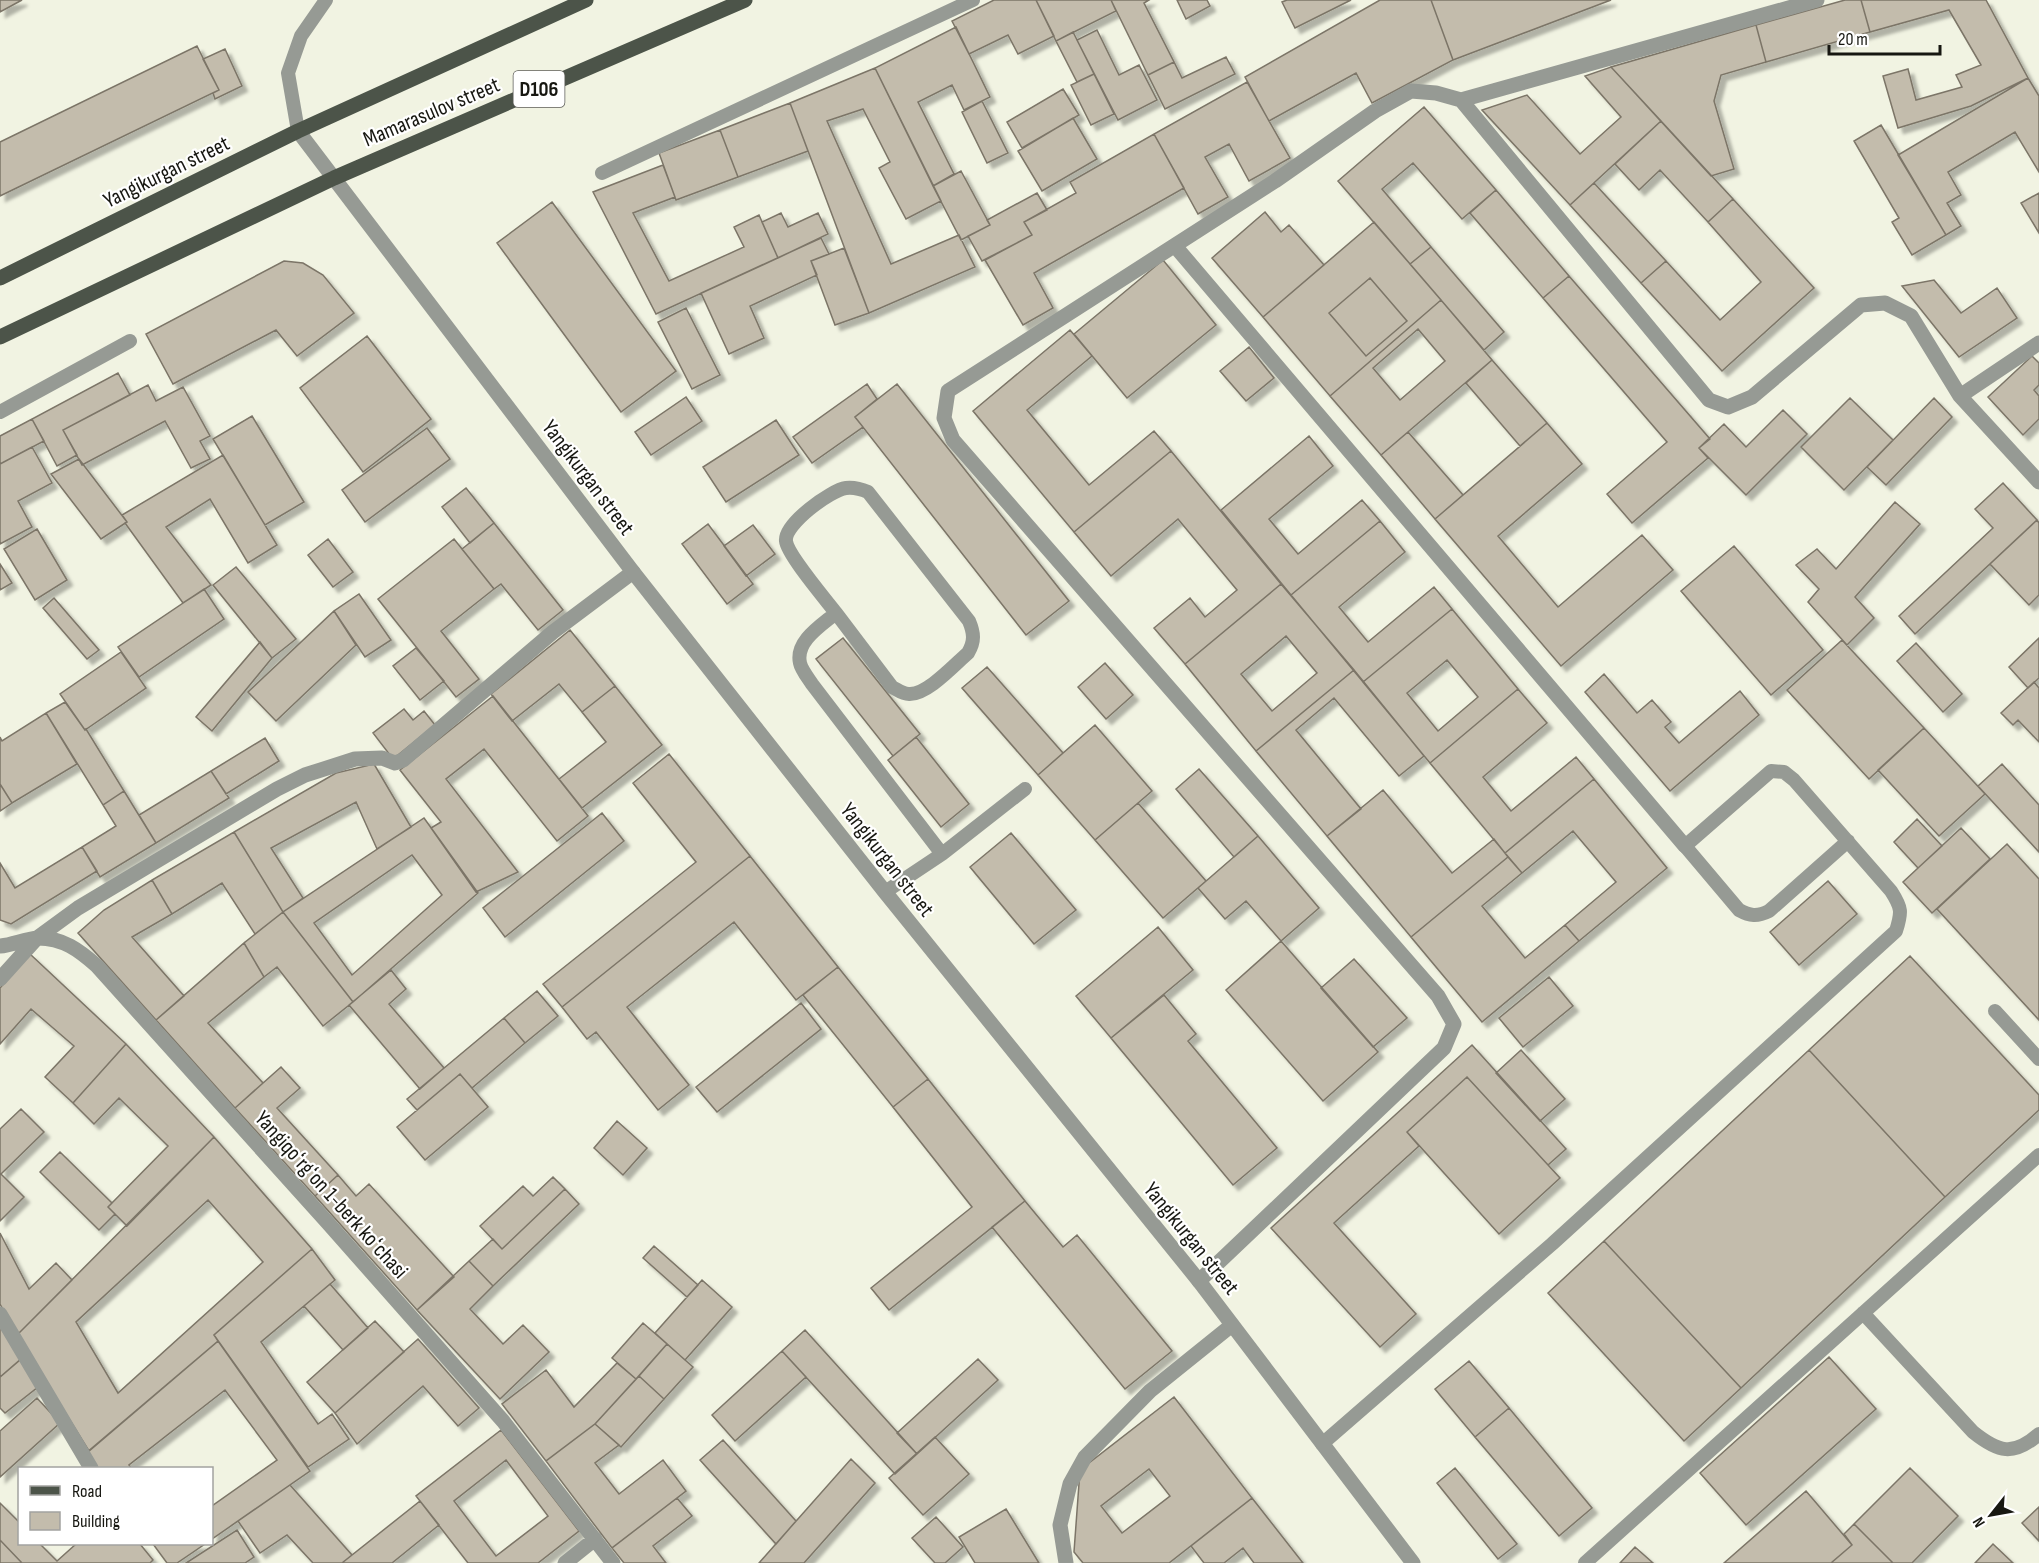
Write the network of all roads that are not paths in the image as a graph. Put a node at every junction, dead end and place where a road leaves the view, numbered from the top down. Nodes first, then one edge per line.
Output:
1 (326, 0) edge
2 (586, 0) edge
3 (745, 0) edge
4 (973, 0) edge
5 (1817, 0) edge
6 (1461, 100) junction
7 (298, 131) junction
8 (602, 172) dead end
9 (334, 178) junction
10 (1174, 246) junction
11 (0, 278) edge
12 (0, 337) edge
13 (130, 341) dead end
14 (2039, 343) edge
15 (1960, 396) junction
16 (0, 412) edge
17 (2039, 482) edge
18 (633, 572) junction
19 (836, 613) junction
20 (1025, 789) dead end
21 (1848, 841) junction
22 (1685, 846) junction
23 (942, 854) junction
24 (885, 892) junction
25 (37, 938) junction
26 (0, 946) edge
27 (0, 979) edge
28 (1995, 1011) dead end
29 (2039, 1059) edge
30 (2039, 1155) edge
31 (1198, 1281) junction
32 (1863, 1313) junction
33 (0, 1314) edge
34 (1232, 1325) junction
35 (2039, 1434) edge
36 (1322, 1444) junction
37 (90, 1467) edge
38 (595, 1539) junction
39 (565, 1563) edge
40 (614, 1563) edge
41 (1066, 1563) edge
42 (1413, 1563) edge
43 (1585, 1563) edge

1 - 7 lane
2 - 7 main road, Mamarasulov street
3 - 9 main road, Mamarasulov street / D106
4 - 8 lane
5 - 6 street
6 - 10 street
6 - 15 street
7 - 9 street, Yangikurgan street
7 - 11 main road, Yangikurgan street
9 - 12 main road, D106
9 - 18 street, Yangikurgan street
10 - 22 street
10 - 31 street
13 - 16 lane
14 - 15 street
15 - 17 street
18 - 24 street, Yangikurgan street
18 - 25 street
19 - 19 lane
19 - 23 lane
20 - 23 lane
21 - 22 lane
21 - 22 lane
21 - 36 lane
23 - 24 lane
24 - 31 street, Yangikurgan street
25 - 26 street, Yangiqoʻrgʻon 1-berk koʻchasi
25 - 27 street
25 - 38 street, Yangiqoʻrgʻon 1-berk koʻchasi
28 - 29 lane
30 - 32 lane
31 - 34 street, Yangikurgan street
32 - 35 lane
32 - 43 lane
33 - 37 street
34 - 36 street, Yangikurgan street
34 - 41 street
36 - 42 street, Yangikurgan street
38 - 39 street
38 - 40 street, Yangiqoʻrgʻon 1-berk koʻchasi

